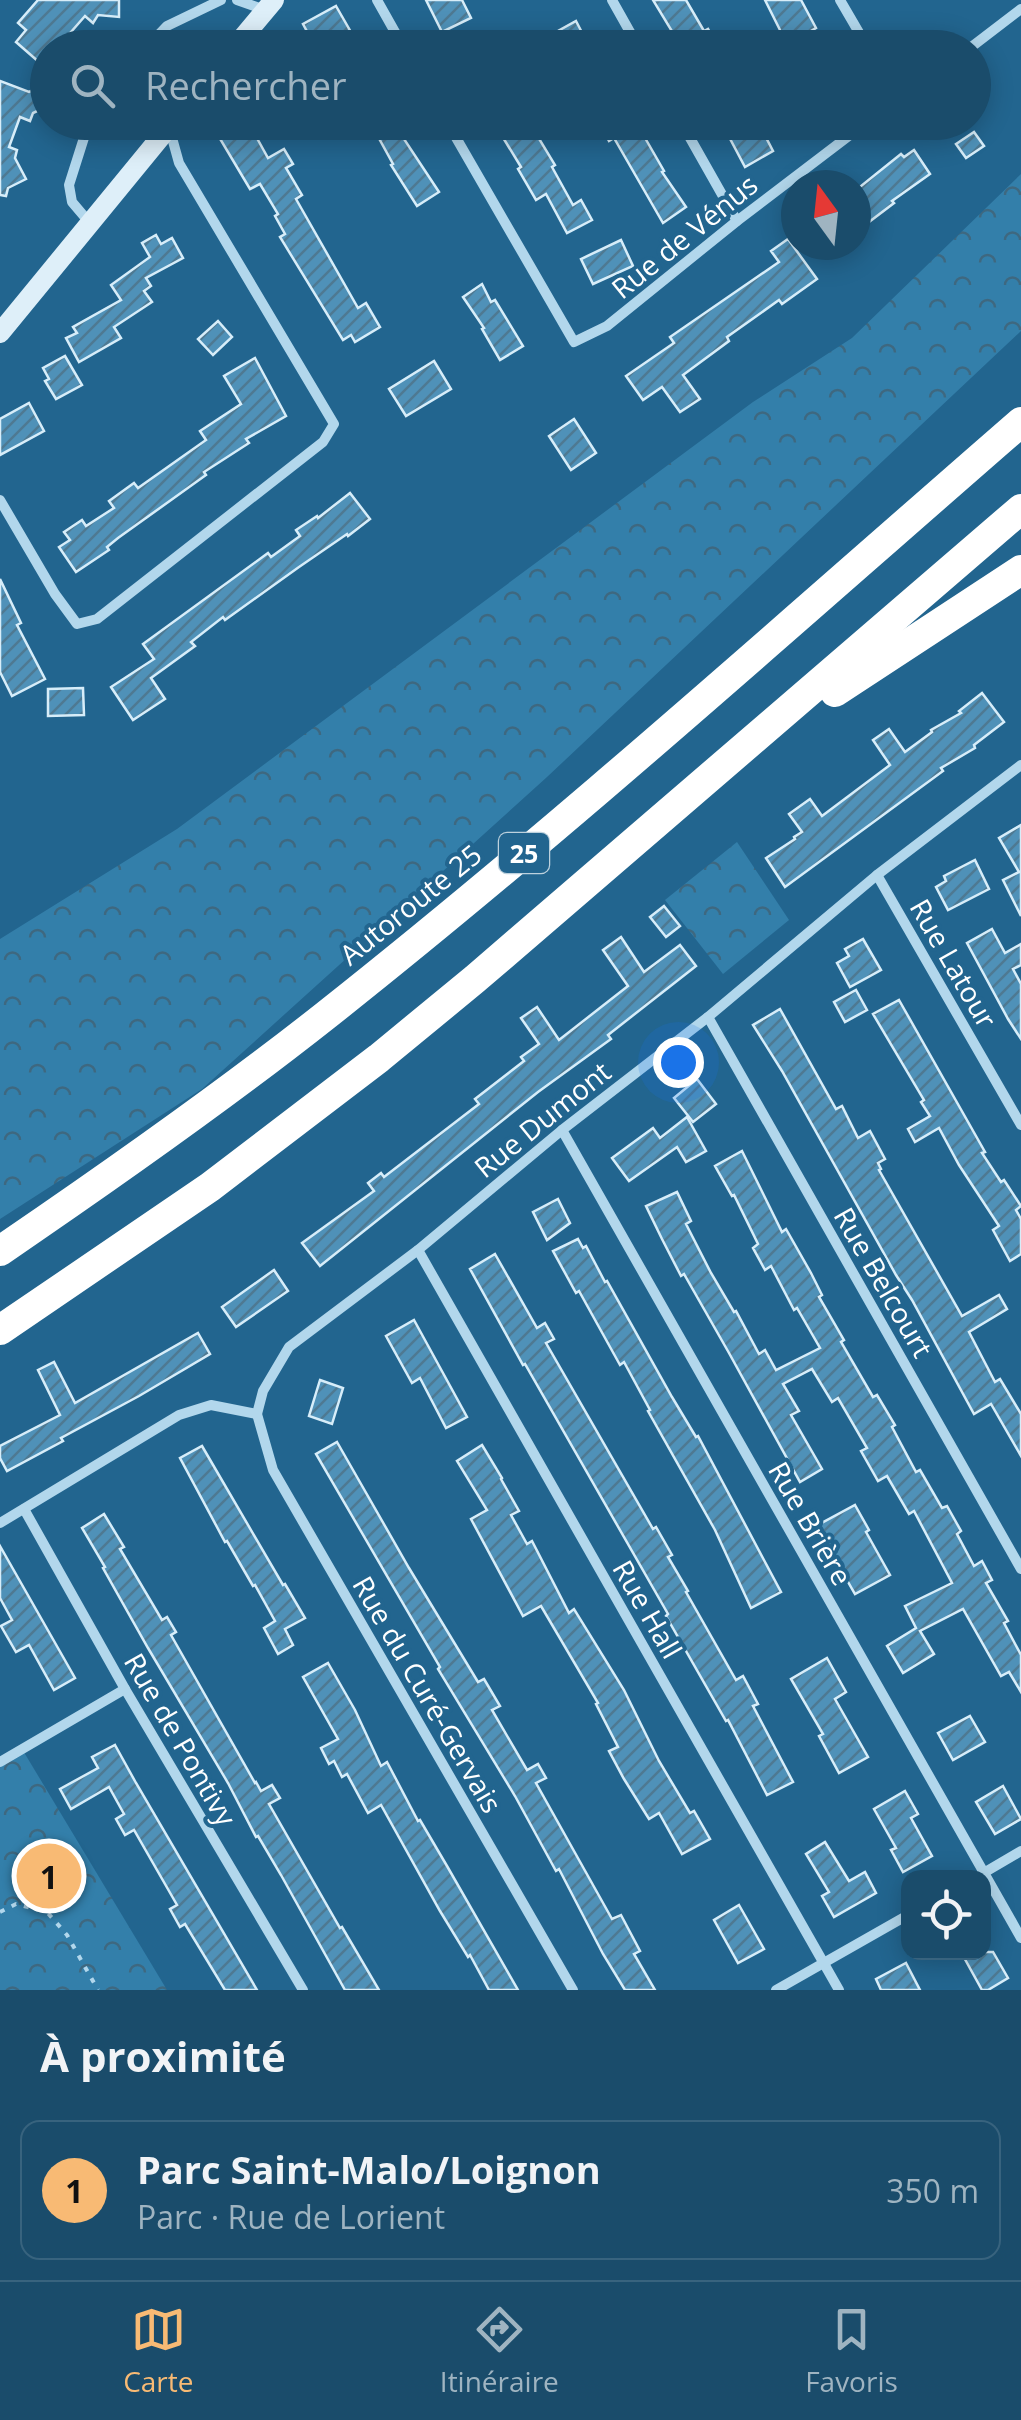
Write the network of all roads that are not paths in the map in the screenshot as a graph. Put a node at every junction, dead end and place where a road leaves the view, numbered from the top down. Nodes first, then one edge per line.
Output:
1 (221, 0) edge
2 (237, 0) edge
3 (377, 0) edge
4 (612, 0) edge
5 (840, 0) edge
6 (270, 5) edge
7 (1021, 9) edge
8 (163, 30) edge
9 (249, 30) edge
10 (394, 30) edge
11 (629, 30) edge
12 (858, 30) edge
13 (991, 32) edge
14 (84, 140) edge
15 (158, 140) edge
16 (174, 140) edge
17 (457, 140) edge
18 (692, 140) edge
19 (843, 140) edge
20 (738, 220) junction
21 (89, 222) junction
22 (0, 333) edge
23 (1021, 422) edge
24 (0, 500) edge
25 (1021, 509) edge
26 (1021, 570) edge
27 (724, 765) junction
28 (1021, 765) edge
29 (878, 875) junction
30 (708, 1017) junction
31 (1021, 1125) edge
32 (562, 1130) junction
33 (418, 1250) junction
34 (0, 1252) edge
35 (0, 1330) edge
36 (257, 1414) junction
37 (24, 1509) junction
38 (0, 1524) edge
39 (1021, 1568) edge
40 (125, 1690) junction
41 (0, 1762) edge
42 (1021, 1850) edge
43 (976, 1870) edge
44 (987, 1870) edge
45 (991, 1893) edge
46 (901, 1920) edge
47 (1021, 1938) edge
48 (824, 1964) junction
49 (303, 1990) edge
50 (574, 1990) edge
51 (776, 1990) edge
52 (839, 1990) edge

1 - 8 street
2 - 6 street
3 - 10 street
4 - 11 street
5 - 12 street
6 - 9 street
7 - 13 street
14 - 21 street
15 - 21 street
16 - 24 street
17 - 20 street, Rue de Vénus
18 - 20 street
19 - 20 street, Rue de Vénus
21 - 22 street
23 - 34 highway, Autoroute 25 / 25
25 - 27 highway, 25
26 - 27 highway
27 - 35 highway, 25
28 - 29 street, Rue Dumont
29 - 30 street, Rue Dumont
29 - 31 street, Rue Latour
30 - 32 street, Rue Dumont
30 - 39 street, Rue Belcourt
32 - 33 street, Rue Dumont
32 - 43 street, Rue Brière
33 - 36 street, Rue Dumont
33 - 48 street, Rue Hall
36 - 37 street
36 - 50 street, Rue du Curé-Gervais
37 - 38 street
37 - 40 street, Rue de Pontivy
40 - 41 street
40 - 49 street, Rue de Pontivy
42 - 44 street
45 - 47 street, Rue Brière
46 - 48 street
48 - 51 street
48 - 52 street, Rue Hall

